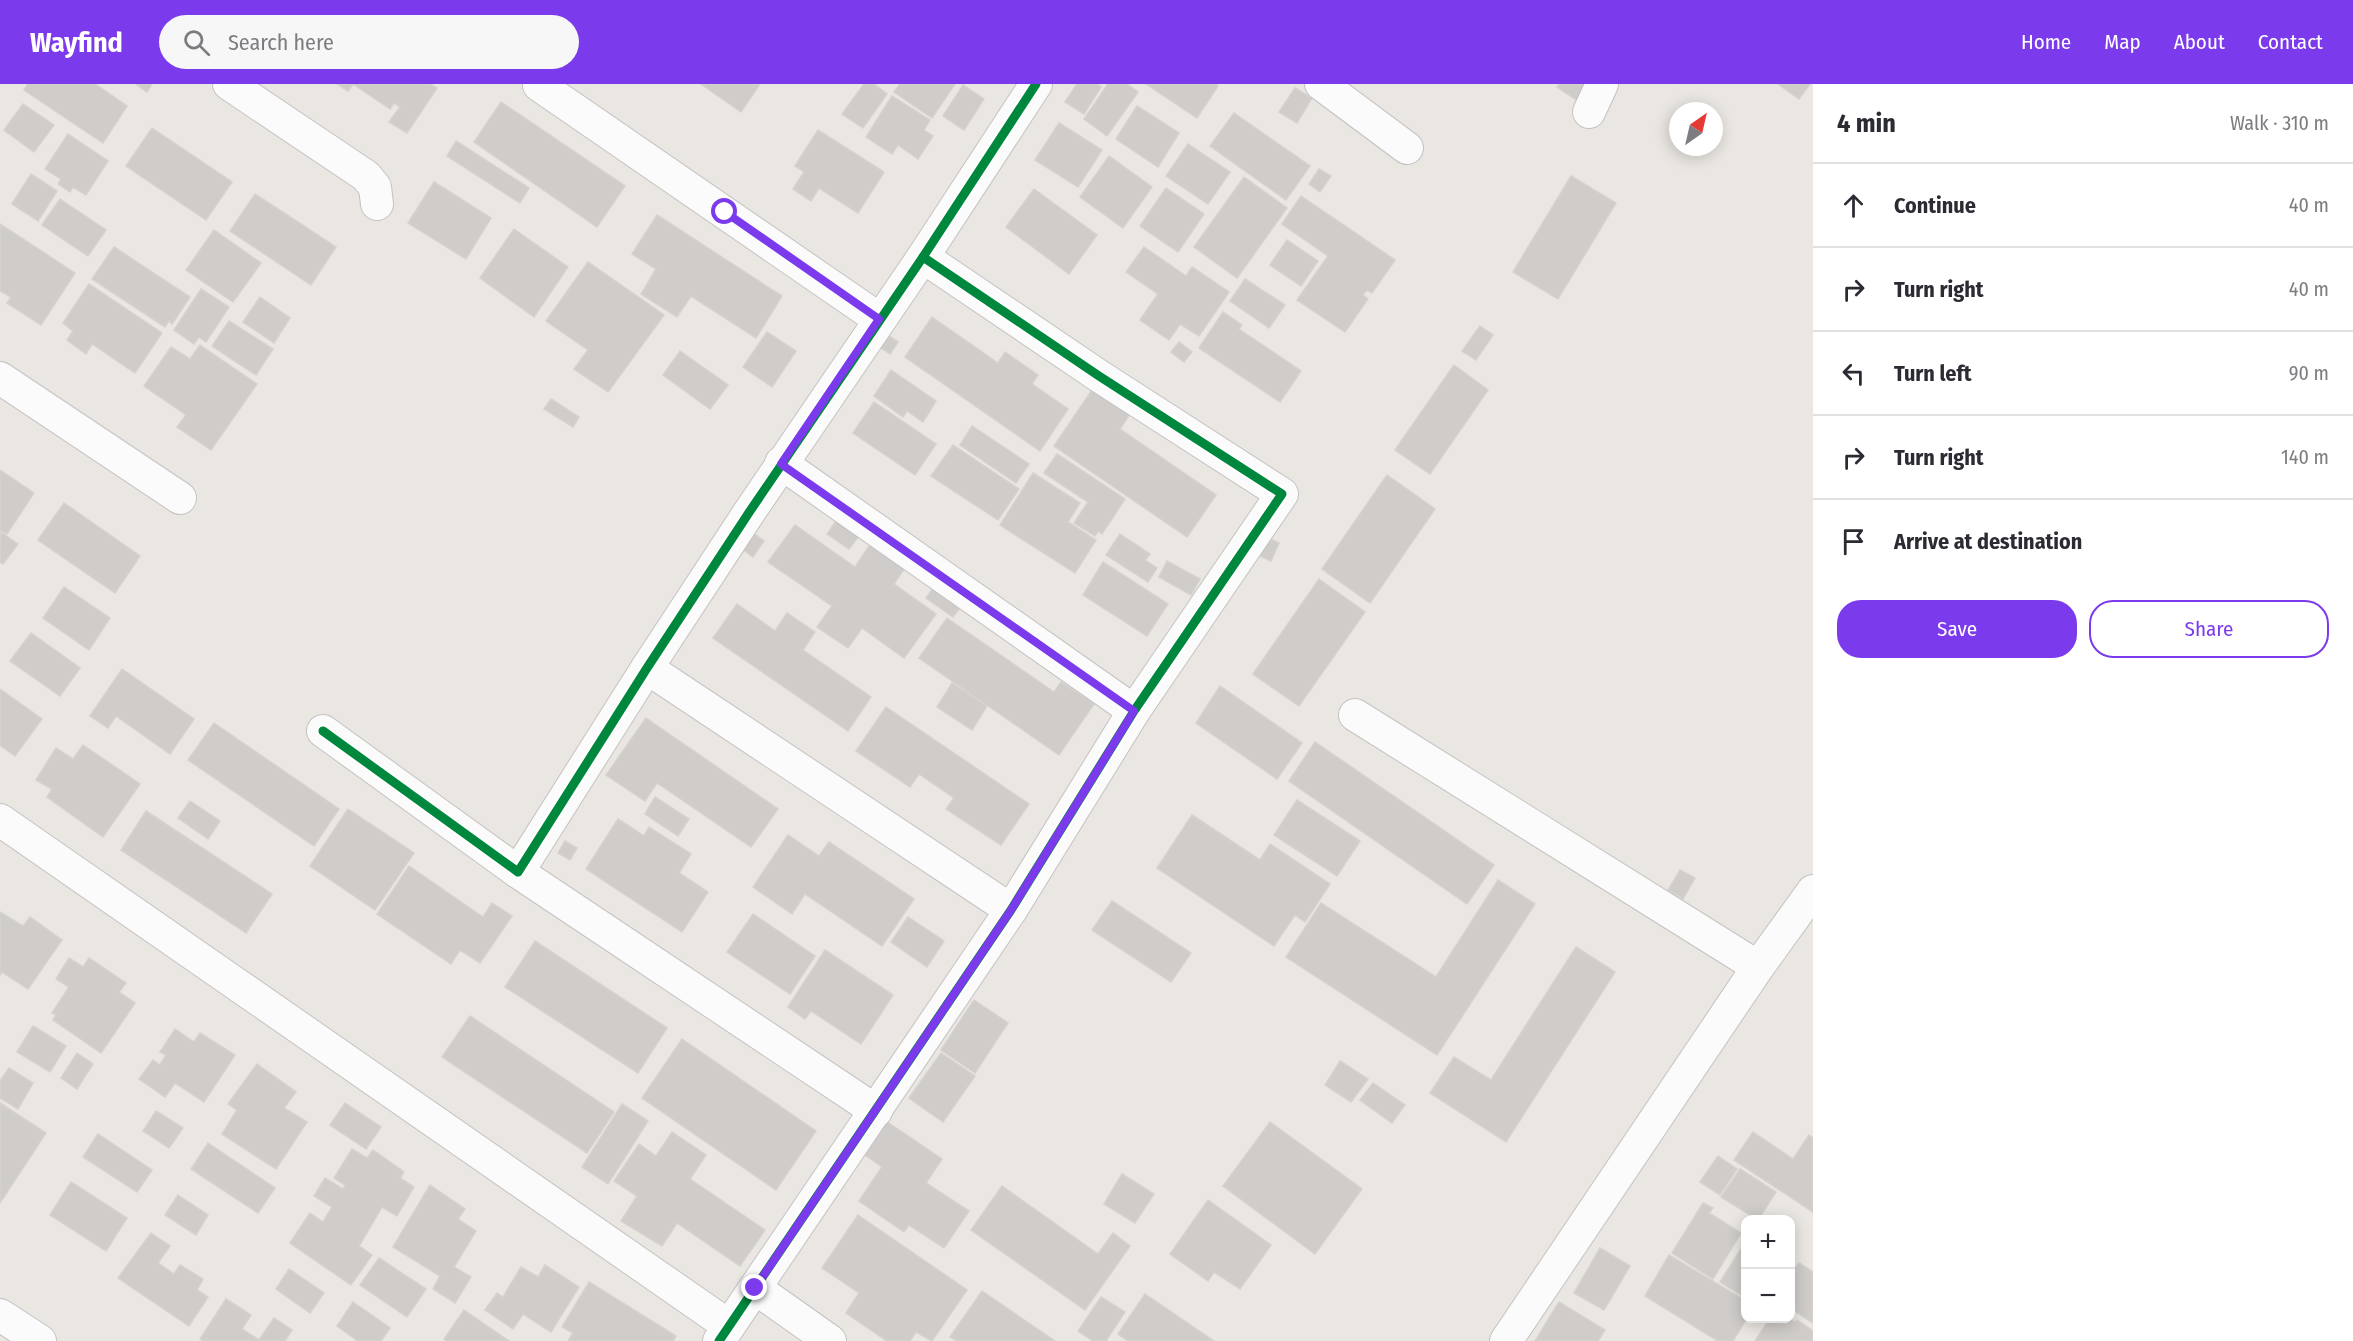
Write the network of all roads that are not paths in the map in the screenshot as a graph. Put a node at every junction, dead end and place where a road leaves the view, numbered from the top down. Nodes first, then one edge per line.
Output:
1 (229, 84) edge
2 (1036, 84) edge
3 (1320, 84) edge
4 (1602, 84) edge
5 (539, 85) edge
6 (1589, 112) dead end
7 (1407, 148) dead end
8 (377, 204) dead end
9 (923, 257) junction
10 (879, 319) junction
11 (0, 378) edge
12 (781, 464) junction
13 (180, 498) dead end
14 (647, 668) junction
15 (1134, 711) junction
16 (1355, 715) dead end
17 (323, 731) dead end
18 (0, 820) edge
19 (518, 872) junction
20 (1813, 891) edge
21 (1011, 910) junction
22 (1758, 967) junction
23 (876, 1111) junction
24 (755, 1288) junction
25 (724, 1334) edge
26 (830, 1341) edge
27 (1506, 1341) edge

1 - 8 street
2 - 9 street
3 - 7 street
4 - 6 street
5 - 10 street
9 - 10 street
9 - 15 street
10 - 12 street
11 - 13 street
12 - 14 street
12 - 15 street
14 - 19 street
14 - 21 street
15 - 21 street
16 - 22 street
17 - 19 street
18 - 25 street
19 - 23 street
20 - 22 street
21 - 23 street
22 - 27 street
23 - 24 street
24 - 25 street
24 - 26 street

